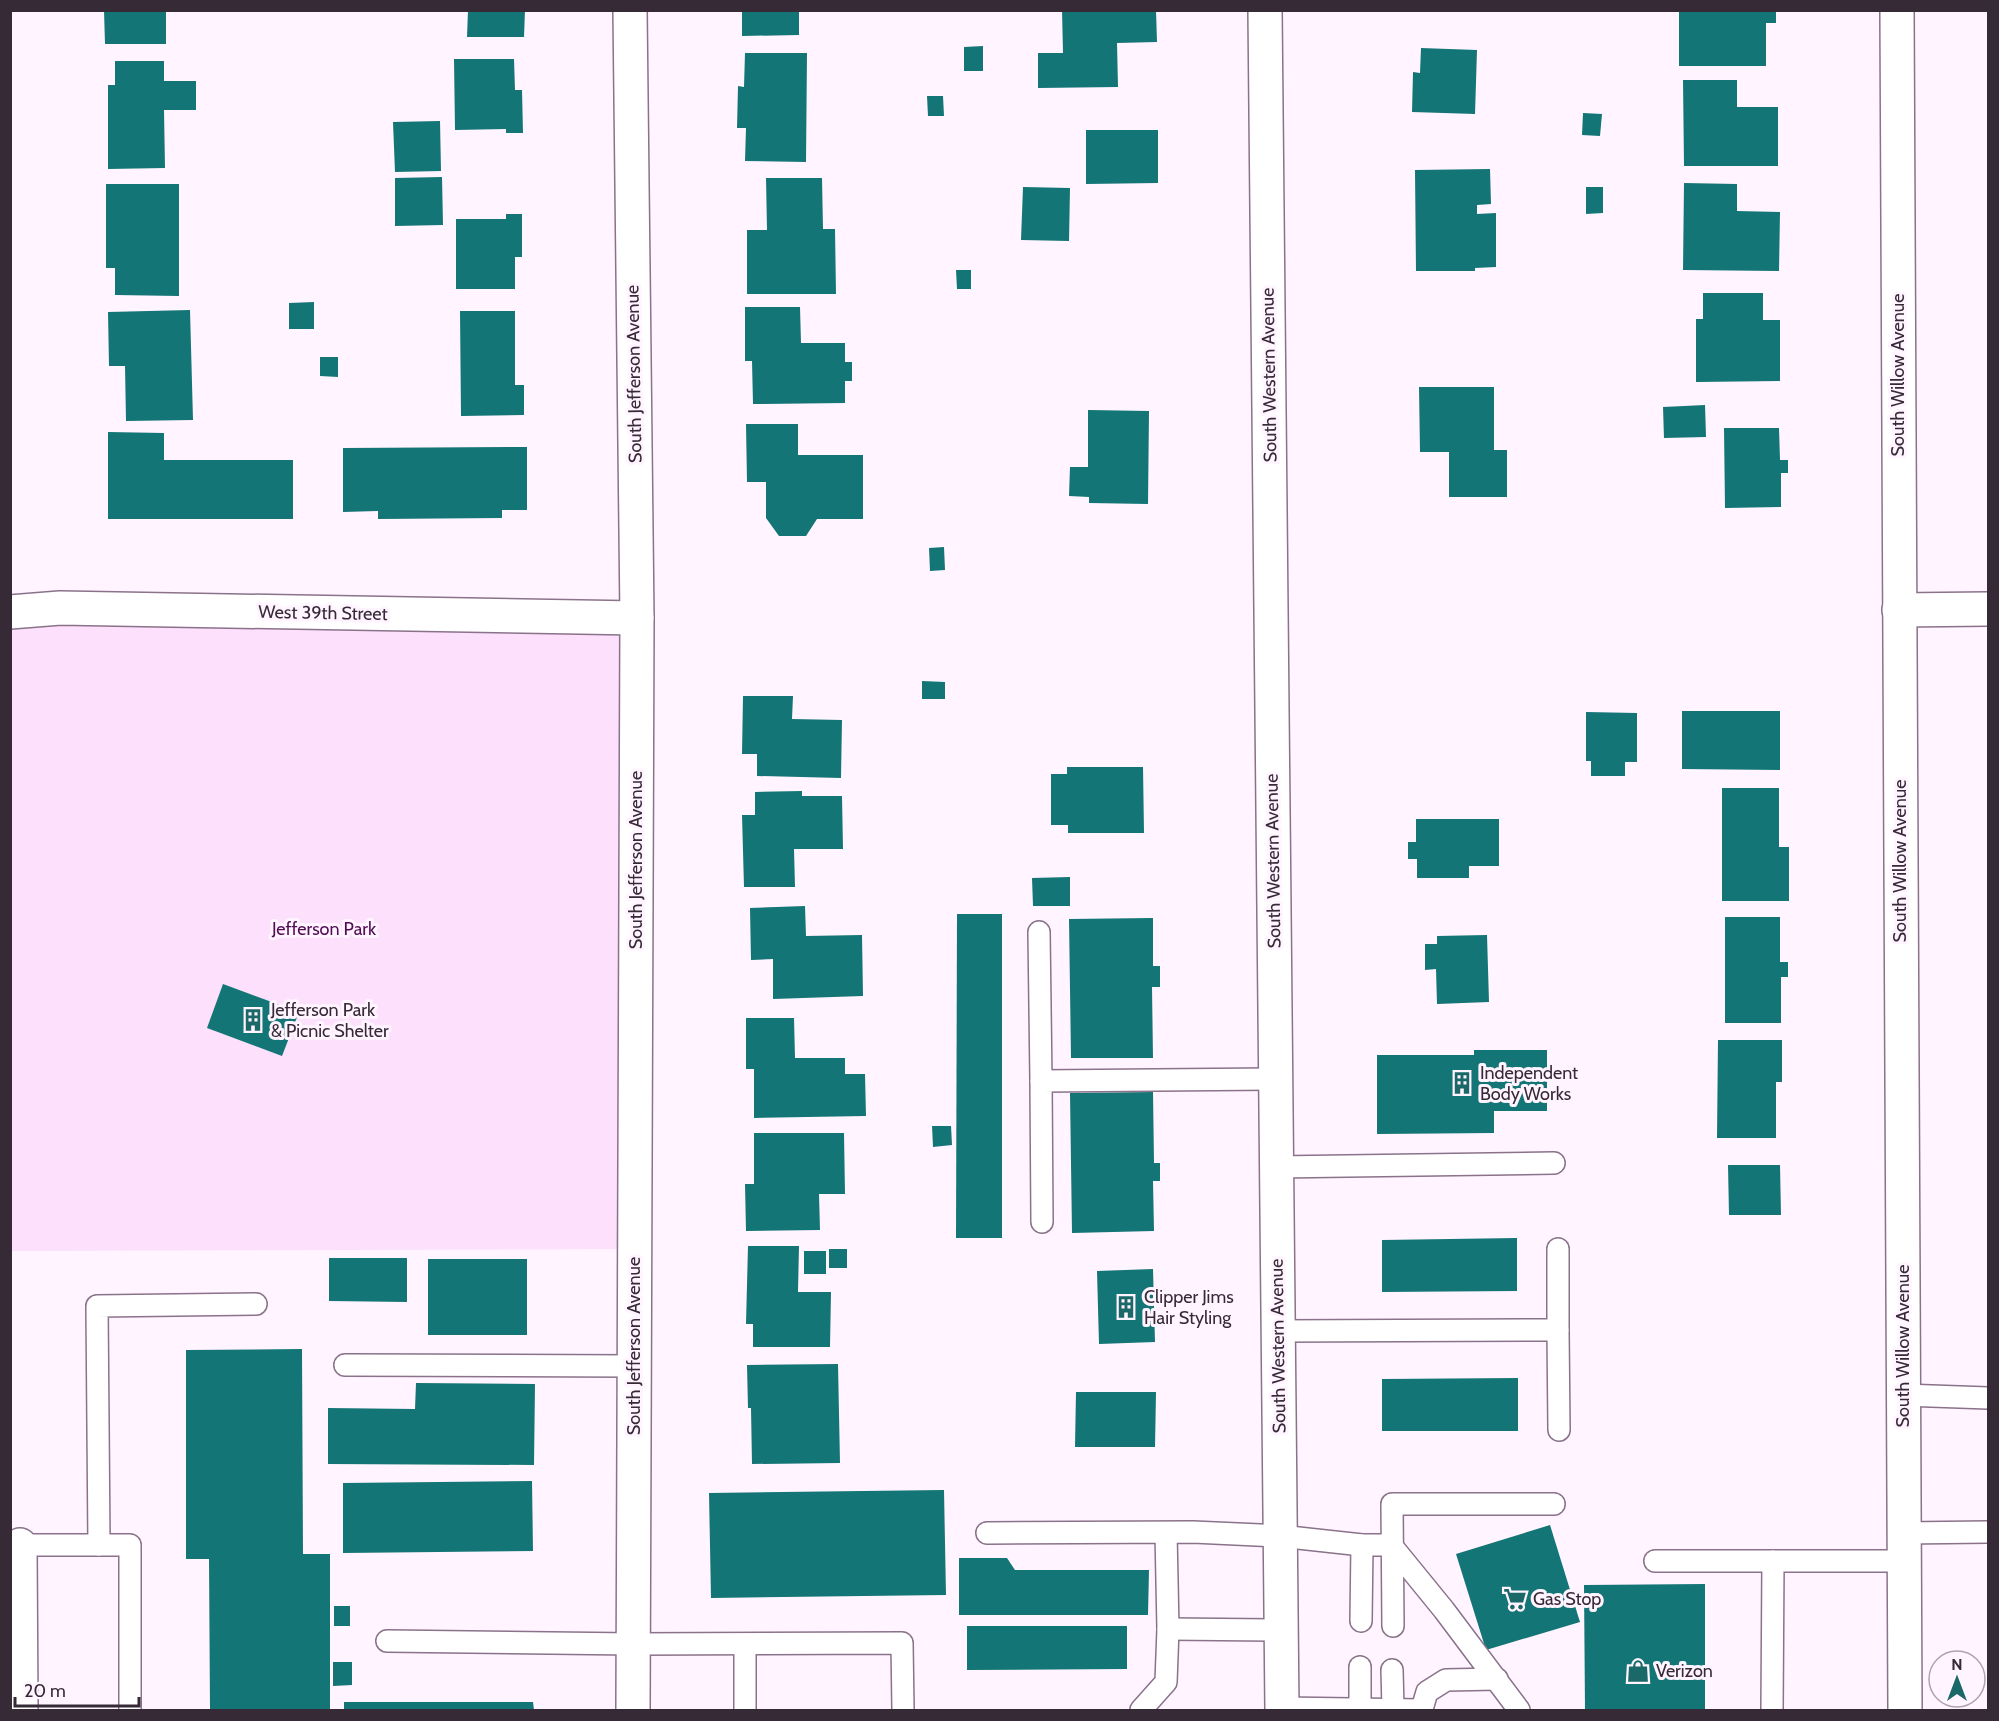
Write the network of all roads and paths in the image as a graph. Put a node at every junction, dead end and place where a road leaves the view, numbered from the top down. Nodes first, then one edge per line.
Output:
1 (630, 10) edge
2 (1265, 10) edge
3 (1897, 10) edge
4 (1989, 609) edge
5 (1899, 610) junction
6 (10, 612) edge
7 (637, 618) junction
8 (1039, 932) dead end
9 (1275, 1079) junction
10 (1041, 1081) junction
11 (1554, 1162) dead end
12 (1276, 1167) junction
13 (1042, 1222) dead end
14 (1558, 1249) dead end
15 (256, 1304) dead end
16 (1558, 1330) junction
17 (1278, 1331) junction
18 (345, 1365) dead end
19 (634, 1366) junction
20 (1903, 1395) junction
21 (1989, 1398) edge
22 (1559, 1430) dead end
23 (1554, 1504) dead end
24 (987, 1533) dead end
25 (1166, 1533) junction
26 (1989, 1533) edge
27 (1280, 1536) junction
28 (20, 1545) joint
29 (99, 1545) junction
30 (1362, 1545) junction
31 (1391, 1545) junction
32 (1904, 1547) junction
33 (1655, 1560) dead end
34 (1773, 1560) junction
35 (1361, 1621) dead end
36 (1393, 1626) dead end
37 (1168, 1629) junction
38 (1282, 1630) junction
39 (387, 1641) dead end
40 (634, 1644) junction
41 (745, 1644) junction
42 (1360, 1667) dead end
43 (1392, 1670) dead end
44 (1497, 1679) junction
45 (1282, 1709) edge
46 (1360, 1709) edge
47 (1393, 1709) edge
48 (21, 1710) edge
49 (130, 1710) edge
50 (633, 1710) edge
51 (745, 1710) edge
52 (903, 1710) edge
53 (1141, 1710) edge
54 (1422, 1710) edge
55 (1519, 1710) edge
56 (1772, 1710) edge
57 (1905, 1710) edge

1 - 7 street, South Jefferson Avenue
2 - 9 street, South Western Avenue
3 - 5 street, South Willow Avenue
4 - 5 street
5 - 20 street, South Willow Avenue
6 - 7 street, West 39th Street
7 - 19 street, South Jefferson Avenue
8 - 10 lane
9 - 10 lane
9 - 12 street, South Western Avenue
10 - 13 lane
11 - 12 lane
12 - 17 street, South Western Avenue
14 - 16 lane
15 - 29 lane
16 - 17 lane
16 - 22 lane
17 - 27 street, South Western Avenue
18 - 19 lane
19 - 40 street, South Jefferson Avenue
20 - 21 lane
20 - 32 street, South Willow Avenue
23 - 31 lane
24 - 25 lane
25 - 27 lane
25 - 37 lane
26 - 32 lane
27 - 30 lane
27 - 38 street, South Western Avenue
28 - 29 lane
28 - 48 street
29 - 49 lane
30 - 31 lane
30 - 35 lane
31 - 36 lane
31 - 44 lane
32 - 34 lane
32 - 57 street, South Willow Avenue
33 - 34 lane
34 - 56 lane
37 - 38 lane
37 - 53 lane
38 - 45 street, South Western Avenue
39 - 40 lane
40 - 41 lane
40 - 50 street, South Jefferson Avenue
41 - 51 lane
41 - 52 lane
42 - 46 lane
43 - 47 lane
44 - 54 lane
44 - 55 lane
45 - 46 lane
46 - 47 lane
47 - 54 lane

